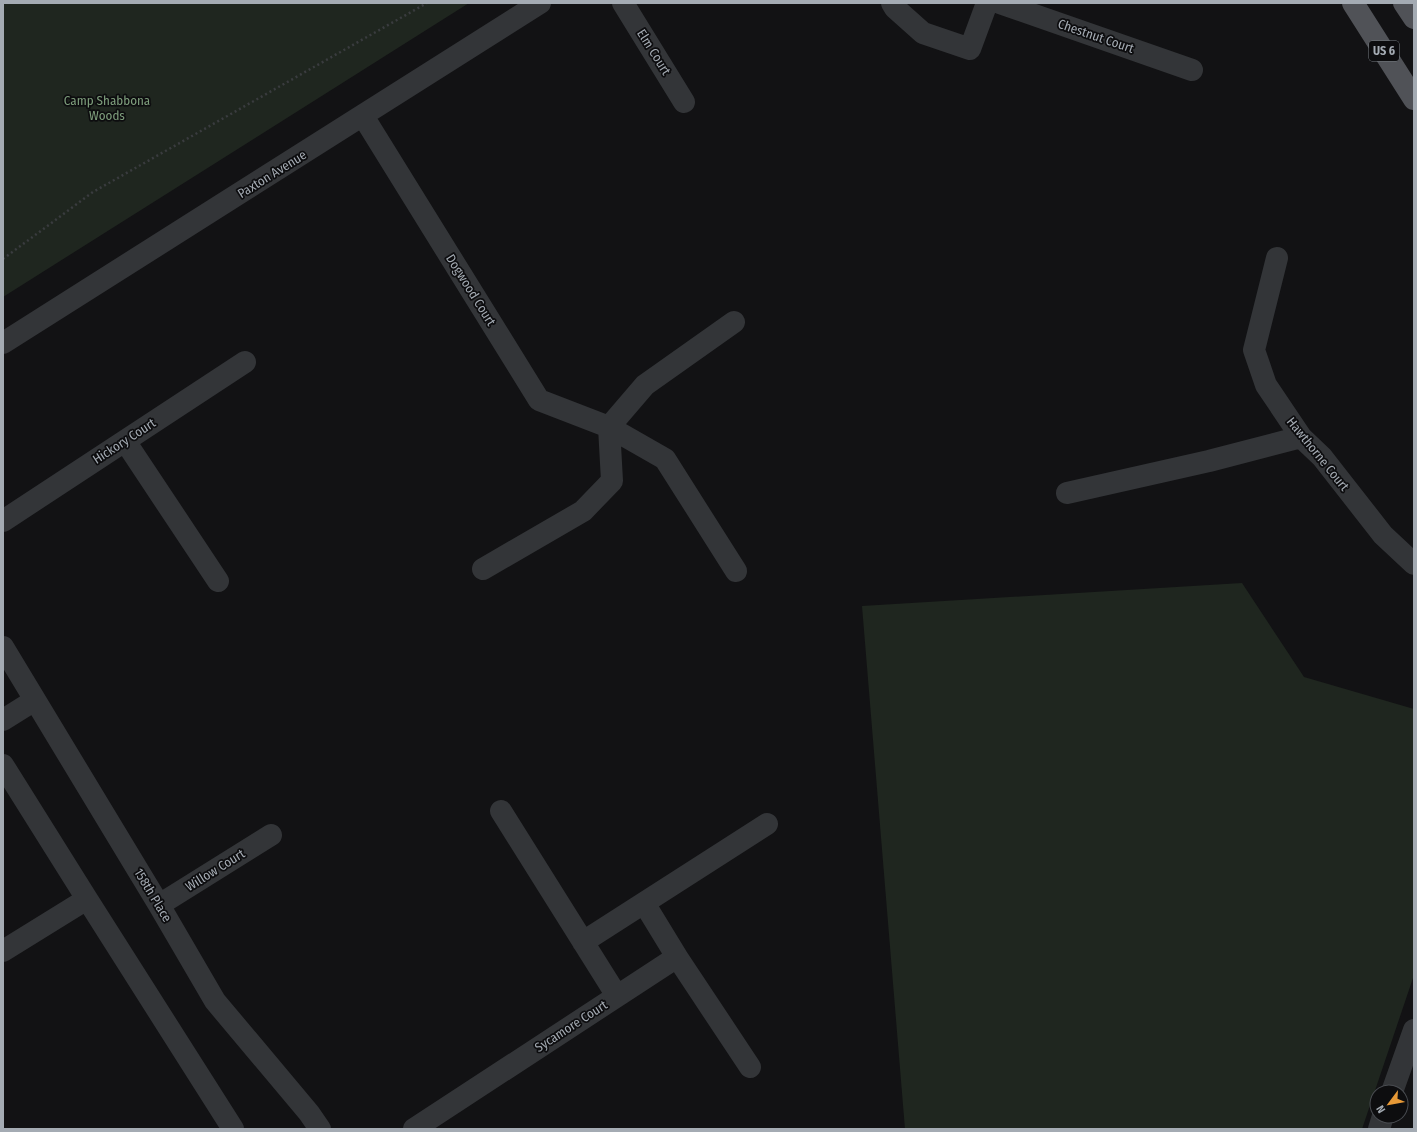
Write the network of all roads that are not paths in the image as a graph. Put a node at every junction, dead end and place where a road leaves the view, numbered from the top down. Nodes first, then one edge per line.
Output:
1 (540, 3) edge
2 (623, 3) edge
3 (892, 3) edge
4 (987, 3) edge
5 (1000, 3) edge
6 (1353, 3) edge
7 (1404, 3) edge
8 (1414, 18) edge
9 (1192, 70) dead end
10 (1414, 98) edge
11 (684, 102) dead end
12 (363, 116) junction
13 (1277, 258) dead end
14 (734, 322) dead end
15 (3, 343) edge
16 (245, 362) dead end
17 (609, 427) junction
18 (1301, 437) junction
19 (125, 441) junction
20 (1067, 493) dead end
21 (3, 521) edge
22 (1414, 564) edge
23 (483, 570) dead end
24 (736, 571) dead end
25 (218, 581) dead end
26 (3, 647) edge
27 (35, 700) junction
28 (3, 720) edge
29 (3, 765) edge
30 (501, 811) dead end
31 (767, 824) dead end
32 (271, 835) dead end
33 (87, 899) junction
34 (644, 903) junction
35 (159, 905) junction
36 (583, 942) junction
37 (3, 952) edge
38 (676, 957) junction
39 (617, 996) junction
40 (1414, 1030) edge
41 (750, 1067) dead end
42 (1395, 1084) edge
43 (232, 1128) edge
44 (320, 1129) edge
45 (414, 1129) edge

1 - 12 street, Paxton Avenue
2 - 11 street, Elm Court
3 - 4 street
5 - 9 street, Chestnut Court
6 - 10 main road, US 6
7 - 8 main road
12 - 15 street, Paxton Avenue
12 - 17 street, Dogwood Court
13 - 18 street, Hawthorne Court
14 - 17 street
16 - 19 street, Hickory Court
17 - 23 street
17 - 24 street, Dogwood Court
18 - 20 street
18 - 22 street, Hawthorne Court
19 - 21 street, Hickory Court
19 - 25 street
26 - 27 street, 158th Place
27 - 28 street
27 - 35 street, 158th Place
29 - 33 street
30 - 36 street
31 - 34 street
32 - 35 street, Willow Court
33 - 37 street
33 - 43 street
34 - 36 street
34 - 38 street
35 - 44 street, 158th Place
36 - 39 street
38 - 39 street, Sycamore Court
38 - 41 street
39 - 45 street, Sycamore Court
40 - 42 street

